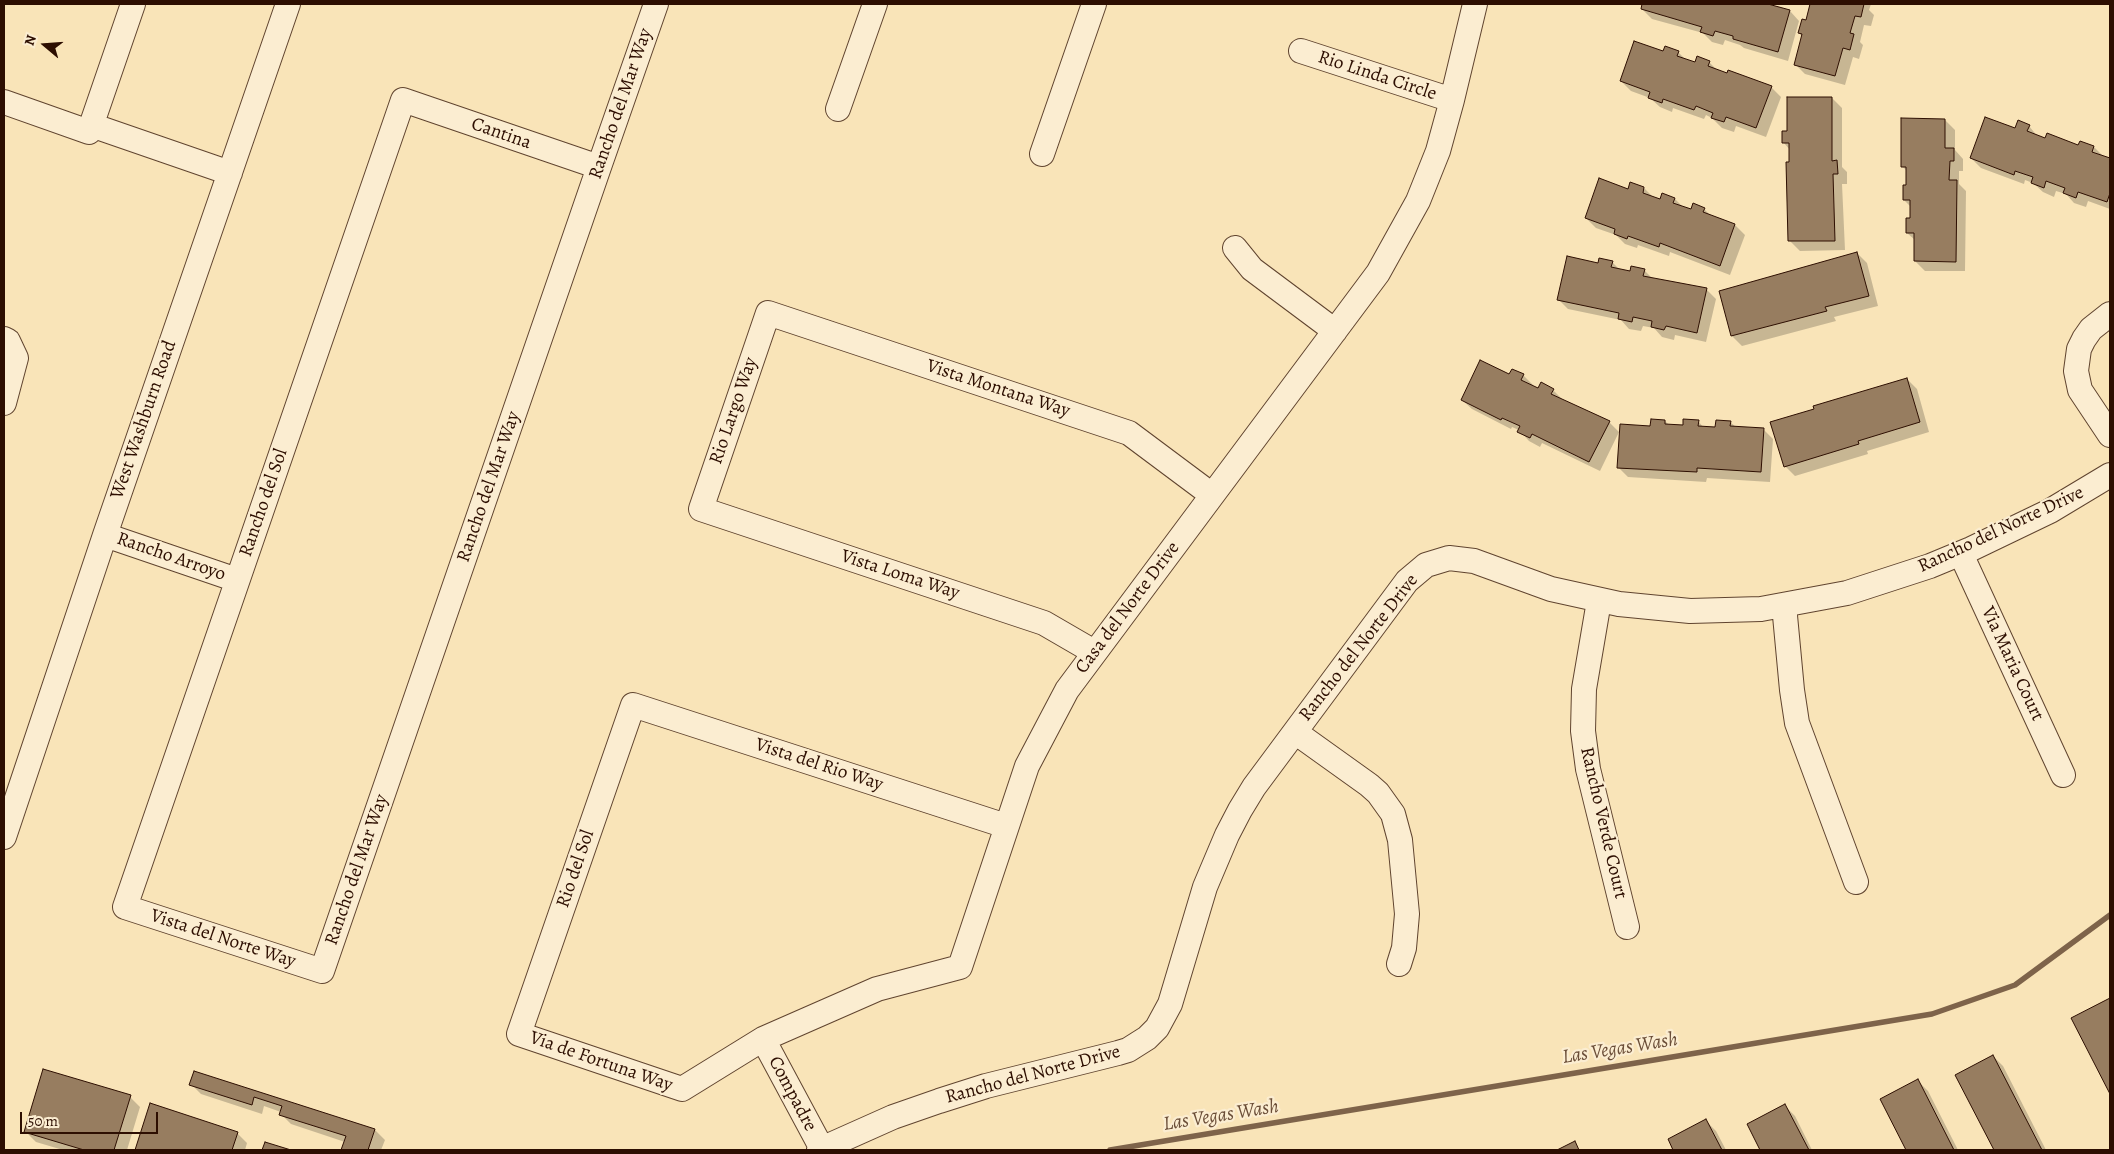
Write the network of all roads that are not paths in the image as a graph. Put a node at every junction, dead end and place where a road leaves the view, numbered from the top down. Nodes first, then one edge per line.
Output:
1 (133, 4) edge
2 (288, 4) edge
3 (656, 4) edge
4 (875, 4) edge
5 (1094, 4) edge
6 (1475, 4) edge
7 (1301, 51) dead end
8 (403, 100) joint
9 (1452, 100) junction
10 (4, 102) edge
11 (838, 109) dead end
12 (90, 128) junction
13 (1042, 154) dead end
14 (599, 167) junction
15 (230, 173) junction
16 (1235, 248) dead end
17 (768, 313) joint
18 (2110, 314) edge
19 (1335, 331) junction
20 (10, 348) edge
21 (4, 403) edge
22 (2110, 435) edge
23 (2110, 476) edge
24 (1212, 494) junction
25 (700, 509) joint
26 (105, 535) junction
27 (1961, 554) junction
28 (237, 580) junction
29 (1599, 601) junction
30 (1784, 605) junction
31 (1094, 652) junction
32 (633, 704) joint
33 (1295, 732) junction
34 (2063, 775) dead end
35 (9, 785) edge
36 (1006, 826) junction
37 (4, 837) edge
38 (1856, 882) dead end
39 (125, 907) joint
40 (1627, 927) dead end
41 (1399, 964) dead end
42 (322, 970) joint
43 (519, 1034) joint
44 (763, 1039) junction
45 (682, 1089) joint
46 (821, 1150) edge

1 - 12 street
2 - 15 street, West Washburn Road
3 - 14 street, Rancho del Mar Way
4 - 11 street
5 - 13 street
6 - 9 street, Casa del Norte Drive
7 - 9 street, Rio Linda Circle
8 - 14 street, Cantina
8 - 28 street, Rancho del Sol
9 - 19 street, Casa del Norte Drive
10 - 12 street
12 - 15 street
14 - 42 street, Rancho del Mar Way
15 - 26 street, West Washburn Road
16 - 19 street
17 - 24 street, Vista Montana Way
17 - 25 street, Rio Largo Way
18 - 22 street
19 - 24 street, Casa del Norte Drive
20 - 21 street
23 - 27 street, Rancho del Norte Drive
24 - 31 street, Casa del Norte Drive
25 - 31 street, Vista Loma Way
26 - 28 street, Rancho Arroyo
26 - 35 street, West Washburn Road
27 - 30 street, Rancho del Norte Drive
27 - 34 street, Via Maria Court
28 - 39 street, Rancho del Sol
29 - 30 street, Rancho del Norte Drive
29 - 33 street, Rancho del Norte Drive
29 - 40 street, Rancho Verde Court
30 - 38 street
31 - 36 street, Casa del Norte Drive
32 - 36 street, Vista del Rio Way
32 - 43 street, Rio del Sol
33 - 41 street
33 - 46 street, Rancho del Norte Drive
35 - 37 street, West Washburn Road
36 - 44 street, Casa del Norte Drive
39 - 42 street, Vista del Norte Way
43 - 45 street, Via de Fortuna Way
44 - 45 street, Casa del Norte Drive
44 - 46 street, Compadre

